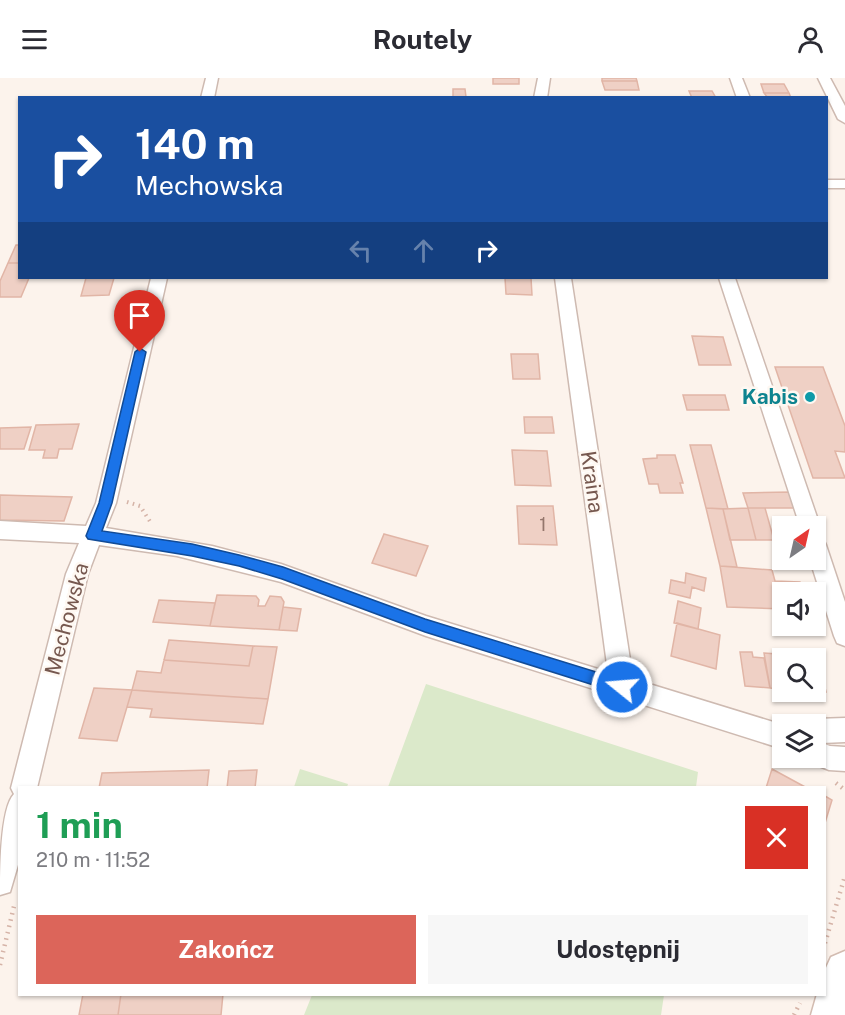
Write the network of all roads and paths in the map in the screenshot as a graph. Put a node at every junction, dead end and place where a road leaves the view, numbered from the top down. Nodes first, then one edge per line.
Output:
1 (212, 78) edge
2 (544, 78) edge
3 (736, 78) edge
4 (824, 78) edge
5 (208, 96) edge
6 (540, 96) edge
7 (743, 96) edge
8 (845, 119) edge
9 (828, 184) edge
10 (845, 184) edge
11 (159, 279) edge
12 (563, 279) edge
13 (727, 279) edge
14 (807, 516) edge
15 (0, 530) edge
16 (93, 536) junction
17 (825, 570) edge
18 (841, 611) edge
19 (845, 636) edge
20 (622, 687) junction
21 (845, 730) edge
22 (772, 731) edge
23 (826, 731) edge
24 (826, 757) edge
25 (845, 759) edge
26 (24, 786) edge
27 (18, 819) edge
28 (845, 876) edge
29 (9, 888) edge
30 (826, 940) edge
31 (0, 965) edge
32 (845, 971) edge
33 (832, 1015) edge

1 - 5 street
2 - 6 street
3 - 7 street
4 - 8 street
9 - 10 street
11 - 16 street, Mechowska
12 - 20 street, Kraina
13 - 14 street
15 - 16 street
16 - 20 street
16 - 26 street, Mechowska
17 - 18 street
18 - 19 street
20 - 22 street
21 - 23 street
24 - 25 street
27 - 29 street
28 - 30 path
29 - 31 path
32 - 33 street

